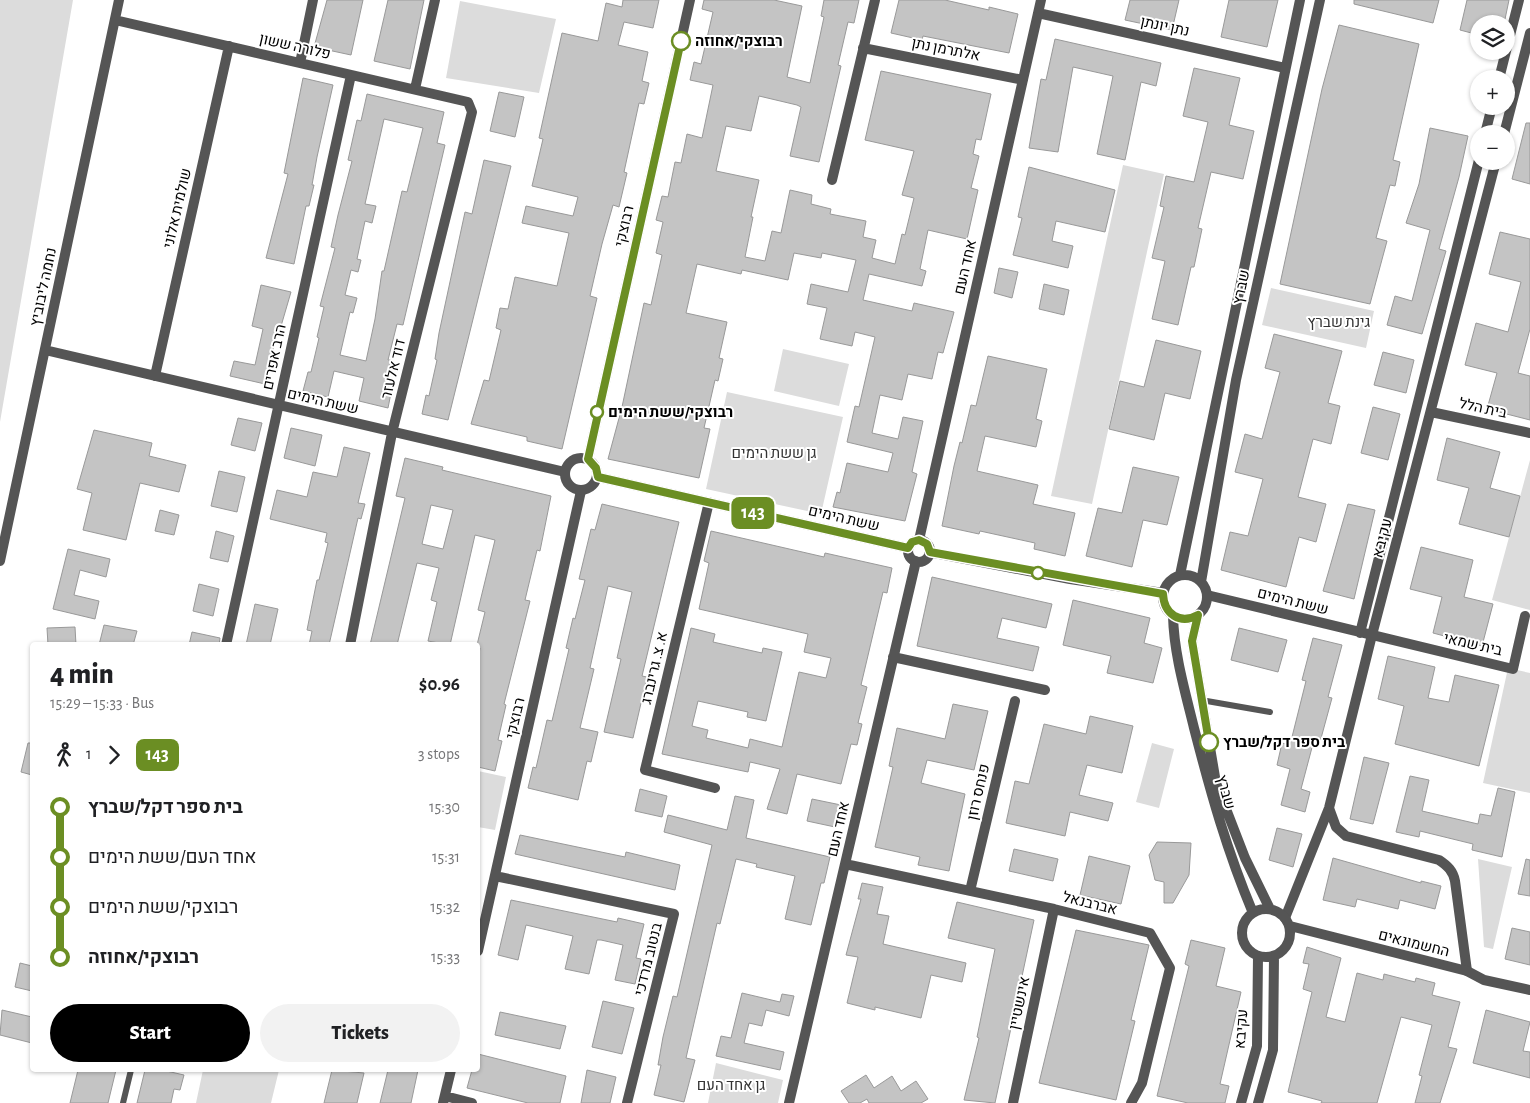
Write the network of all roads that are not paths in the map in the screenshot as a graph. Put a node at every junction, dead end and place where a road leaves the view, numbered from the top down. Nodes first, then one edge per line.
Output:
1 (119, 0) edge
2 (312, 0) edge
3 (435, 0) edge
4 (690, 0) edge
5 (875, 0) edge
6 (1042, 0) edge
7 (1300, 0) edge
8 (1320, 0) edge
9 (1519, 0) edge
10 (1038, 14) junction
11 (1515, 16) edge
12 (115, 20) junction
13 (1530, 33) edge
14 (229, 46) junction
15 (863, 48) junction
16 (300, 63) junction
17 (1285, 68) junction
18 (351, 75) junction
19 (1023, 80) junction
20 (415, 88) junction
21 (468, 102) joint
22 (1506, 125) edge
23 (1476, 170) edge
24 (1494, 170) edge
25 (832, 180) dead end
26 (45, 350) junction
27 (155, 376) junction
28 (278, 406) junction
29 (1431, 412) junction
30 (392, 433) junction
31 (1530, 433) edge
32 (588, 459) junction
33 (565, 472) junction
34 (598, 477) junction
35 (581, 491) junction
36 (709, 502) junction
37 (919, 540) junction
38 (908, 548) junction
39 (930, 552) junction
40 (0, 561) edge
41 (916, 561) junction
42 (1180, 576) junction
43 (1201, 582) junction
44 (1163, 594) junction
45 (1208, 595) junction
46 (1198, 615) junction
47 (1173, 616) junction
48 (1525, 616) dead end
49 (1360, 633) junction
50 (1372, 636) junction
51 (227, 642) edge
52 (351, 642) edge
53 (894, 657) junction
54 (1045, 690) dead end
55 (1201, 700) junction
56 (1015, 701) dead end
57 (1270, 712) dead end
58 (715, 788) dead end
59 (1329, 808) junction
60 (845, 864) junction
61 (495, 876) junction
62 (970, 890) junction
63 (1054, 909) junction
64 (1270, 909) junction
65 (1253, 913) junction
66 (1288, 922) junction
67 (480, 942) edge
68 (1258, 956) junction
69 (1274, 956) junction
70 (1467, 971) junction
71 (1530, 990) edge
72 (130, 1072) edge
73 (450, 1072) edge
74 (444, 1100) edge
75 (1015, 1102) edge
76 (123, 1103) edge
77 (472, 1103) edge
78 (627, 1103) edge
79 (789, 1103) edge
80 (1131, 1103) edge
81 (1241, 1103) edge
82 (1258, 1103) edge

1 - 12 street, נחמה ליבוביץ
2 - 16 street
3 - 20 street
4 - 32 street, רבוצקי
5 - 15 street
6 - 10 street, אחד העם
7 - 17 street, שברץ
8 - 43 street, שברץ
9 - 11 street
10 - 17 street, נתן יונתן
10 - 19 street, אחד העם
12 - 14 street, פלורה ששון
12 - 26 street, נחמה ליבוביץ
13 - 22 street
14 - 16 street, פלורה ששון
14 - 27 street, שולמית אלוני
15 - 19 street, אלתרמן נתן
15 - 25 street
16 - 18 street, פלורה ששון
17 - 42 street, שברץ
18 - 20 street, פלורה ששון
18 - 28 street, הרב אפרים
19 - 37 street, אחד העם
20 - 21 street, פלורה ששון
21 - 30 street, דוד אלעזר
23 - 49 street, עקיבא
24 - 29 street, עקיבא
26 - 27 street, ששת הימים
26 - 40 street, נחמה ליבוביץ
27 - 28 street, ששת הימים
28 - 30 street, ששת הימים
28 - 51 street, הרב אפרים
29 - 31 street, בית הלל
29 - 50 street, עקיבא
30 - 33 street, ששת הימים
30 - 52 street, דוד אלעזר
32 - 33 street
32 - 34 street
33 - 35 street
34 - 35 street
34 - 36 street, ששת הימים
35 - 61 street, רבוצקי
36 - 38 street, ששת הימים
36 - 58 street, א. צ. גרינברג
37 - 38 street
37 - 39 street
38 - 41 street
39 - 41 street
39 - 44 street
41 - 53 street, אחד העם
42 - 43 street
42 - 44 street
43 - 45 street
44 - 47 street
45 - 46 street
45 - 49 street, ששת הימים
46 - 47 street
46 - 55 street, שברץ
47 - 65 street, שברץ
48 - 50 street, בית שמאי
49 - 50 street, ששת הימים
50 - 59 street, עקיבא
53 - 54 street
53 - 60 street, אחד העם
55 - 57 lane
55 - 64 street, שברץ
56 - 62 street, פנחס רוזן
59 - 66 street, עקיבא
59 - 70 street
60 - 62 street, אברבנאל
60 - 79 street, אחד העם
61 - 67 street, רבוצקי
61 - 78 street, בנטוב מרדכי
62 - 63 street, אברבנאל
63 - 75 street, אינשטיין
63 - 80 street, אברבנאל
64 - 65 street
64 - 66 street
65 - 68 street
66 - 69 street
66 - 70 street, החשמונאים
68 - 69 street
68 - 81 street, עקיבא
69 - 82 street, עקיבא
70 - 71 street, החשמונאים
72 - 76 lane
73 - 74 street
74 - 77 street

